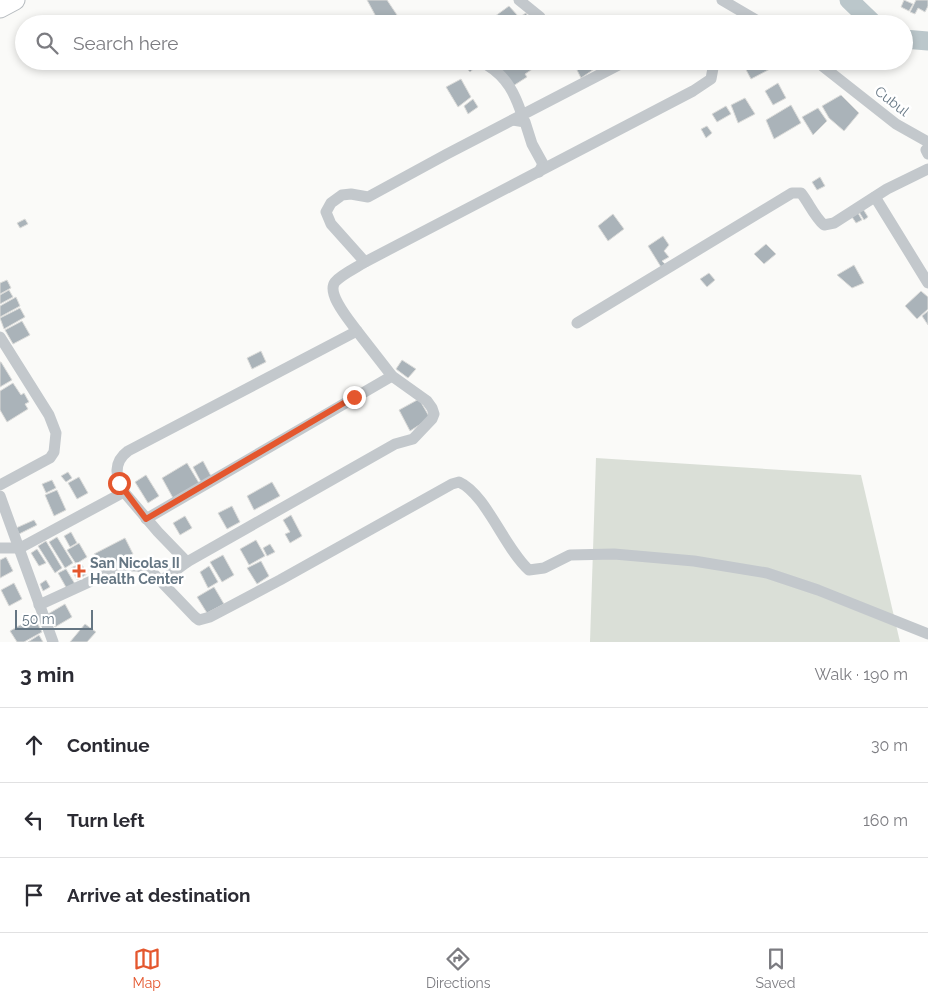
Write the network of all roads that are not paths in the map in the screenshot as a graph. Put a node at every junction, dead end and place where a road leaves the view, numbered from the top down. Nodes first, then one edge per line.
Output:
1 (15, 0) edge
2 (519, 0) edge
3 (722, 0) edge
4 (0, 8) edge
5 (536, 15) edge
6 (746, 15) edge
7 (494, 70) edge
8 (609, 70) edge
9 (712, 70) edge
10 (827, 70) edge
11 (518, 118) junction
12 (928, 142) edge
13 (928, 148) edge
14 (928, 154) edge
15 (928, 170) edge
16 (539, 172) junction
17 (875, 197) junction
18 (365, 262) junction
19 (928, 283) edge
20 (577, 323) dead end
21 (357, 331) junction
22 (0, 337) edge
23 (392, 376) junction
24 (0, 485) edge
25 (124, 492) junction
26 (0, 496) edge
27 (146, 519) junction
28 (0, 548) edge
29 (20, 548) junction
30 (187, 562) junction
31 (162, 581) junction
32 (39, 605) junction
33 (928, 634) edge
34 (53, 642) edge

1 - 4 main road
2 - 5 street
3 - 6 street
7 - 11 street
8 - 11 street
9 - 16 street
10 - 12 street, Cubul
11 - 16 street
11 - 18 street
13 - 14 street
15 - 17 street
16 - 18 street
17 - 19 street
17 - 20 street
18 - 21 street
21 - 23 street
21 - 25 street
22 - 24 street
23 - 27 street
23 - 30 street
25 - 27 street
25 - 29 street
26 - 29 street
27 - 30 street
28 - 29 street
29 - 32 street
30 - 31 street
31 - 32 street
31 - 33 street
32 - 34 street

